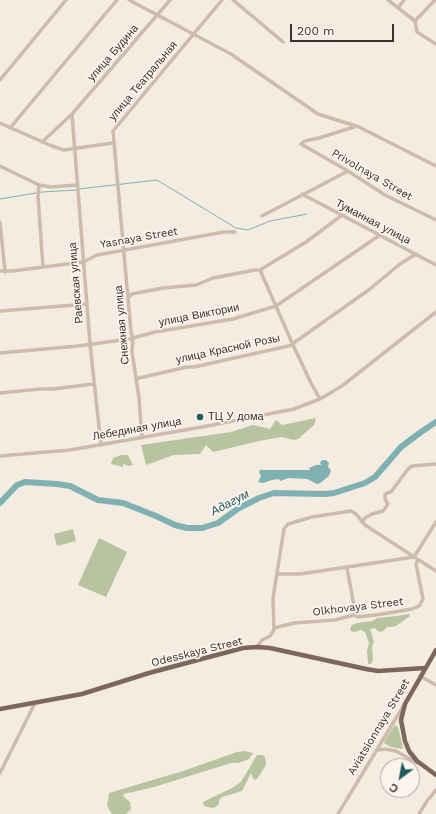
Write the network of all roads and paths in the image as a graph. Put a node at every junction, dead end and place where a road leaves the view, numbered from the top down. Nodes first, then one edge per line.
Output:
1 (66, 0) edge
2 (117, 0) edge
3 (129, 0) edge
4 (170, 0) edge
5 (222, 0) edge
6 (233, 0) edge
7 (388, 0) edge
8 (404, 0) edge
9 (435, 0) edge
10 (398, 8) junction
11 (157, 15) junction
12 (415, 21) junction
13 (194, 35) junction
14 (283, 42) dead end
15 (436, 44) edge
16 (0, 80) edge
17 (72, 116) junction
18 (0, 122) edge
19 (357, 126) junction
20 (10, 128) junction
21 (42, 142) junction
22 (113, 143) junction
23 (74, 149) junction
24 (0, 166) edge
25 (436, 166) edge
26 (348, 170) junction
27 (39, 185) junction
28 (77, 188) junction
29 (302, 194) junction
30 (120, 211) joint
31 (262, 216) dead end
32 (341, 216) junction
33 (436, 220) edge
34 (0, 222) edge
35 (235, 232) dead end
36 (380, 235) junction
37 (123, 251) junction
38 (416, 254) junction
39 (82, 262) junction
40 (436, 266) edge
41 (42, 267) junction
42 (260, 270) junction
43 (0, 272) edge
44 (5, 272) junction
45 (128, 297) junction
46 (88, 304) junction
47 (276, 306) junction
48 (0, 311) edge
49 (436, 312) edge
50 (133, 338) junction
51 (90, 344) junction
52 (293, 345) junction
53 (0, 353) edge
54 (136, 380) junction
55 (93, 384) junction
56 (0, 393) edge
57 (320, 399) junction
58 (142, 438) junction
59 (101, 444) junction
60 (0, 456) edge
61 (436, 464) edge
62 (362, 522) junction
63 (436, 522) edge
64 (414, 557) junction
65 (418, 560) junction
66 (347, 568) junction
67 (436, 571) edge
68 (277, 574) junction
69 (354, 615) junction
70 (274, 628) junction
71 (257, 647) junction
72 (436, 650) edge
73 (425, 668) junction
74 (420, 676) junction
75 (436, 685) edge
76 (35, 703) junction
77 (405, 704) junction
78 (1, 711) edge
79 (376, 751) junction
80 (427, 769) junction
81 (0, 774) edge
82 (436, 775) edge
83 (436, 790) edge
84 (338, 814) edge
85 (419, 814) edge

1 - 16 street
2 - 20 street
3 - 11 street
4 - 11 street, улица Будина
5 - 13 street, улица Театральная
6 - 14 street
7 - 10 street
8 - 10 street
9 - 12 street
10 - 12 street
11 - 13 street
11 - 17 street, улица Будина
12 - 15 street
13 - 19 street
13 - 22 street, улица Театральная
17 - 21 street, улица Будина
17 - 23 street, Раевская улица
18 - 20 street
19 - 25 street
19 - 26 street, Privolnaya Street
20 - 21 street
21 - 23 street
22 - 23 street
22 - 30 street, улица Театральная
23 - 28 street, Раевская улица
24 - 27 street
26 - 29 street
26 - 33 street, Privolnaya Street
27 - 28 street
27 - 41 street
28 - 39 street, Раевская улица
29 - 31 street
29 - 32 street, Туманная улица
30 - 37 street, Снежная улица
32 - 36 street, Туманная улица
32 - 42 street
34 - 44 street
35 - 37 street, Yasnaya Street
36 - 38 street, Туманная улица
36 - 47 street, улица Виктории
37 - 39 street, Yasnaya Street
37 - 45 street, Снежная улица
38 - 40 street, Туманная улица
38 - 52 street, улица Красной Розы
39 - 41 street, Yasnaya Street
39 - 46 street, Раевская улица
41 - 44 street, Yasnaya Street
42 - 45 street
42 - 47 street
43 - 44 street, Yasnaya Street
45 - 50 street, Снежная улица
46 - 48 street
46 - 51 street, Раевская улица
47 - 50 street, улица Виктории
47 - 52 street
49 - 57 street, Лебединая улица
50 - 51 street, улица Виктории
50 - 54 street, Снежная улица
51 - 53 street, улица Виктории
51 - 55 street, Раевская улица
52 - 54 street, улица Красной Розы
52 - 57 street
54 - 58 street, Снежная улица
55 - 56 street
55 - 59 street, Раевская улица
57 - 58 street, Лебединая улица
58 - 59 street, Лебединая улица
59 - 60 street, Лебединая улица
61 - 62 street
62 - 64 street
62 - 68 street
63 - 64 street
64 - 65 street
64 - 66 street
65 - 67 street
65 - 69 street, Olkhovaya Street
66 - 68 street
66 - 69 street
68 - 70 street
69 - 70 street, Olkhovaya Street
70 - 71 street
71 - 73 main road, Odesskaya Street
71 - 76 main road, Odesskaya Street
72 - 73 main road, Aviatsionnaya Street
73 - 74 main road, Aviatsionnaya Street
74 - 75 street
74 - 77 main road, Aviatsionnaya Street
76 - 78 main road, Odesskaya Street
76 - 81 street
77 - 79 street, Aviatsionnaya Street
77 - 80 main road
79 - 80 street
79 - 84 street, Aviatsionnaya Street
80 - 82 main road
83 - 85 street

